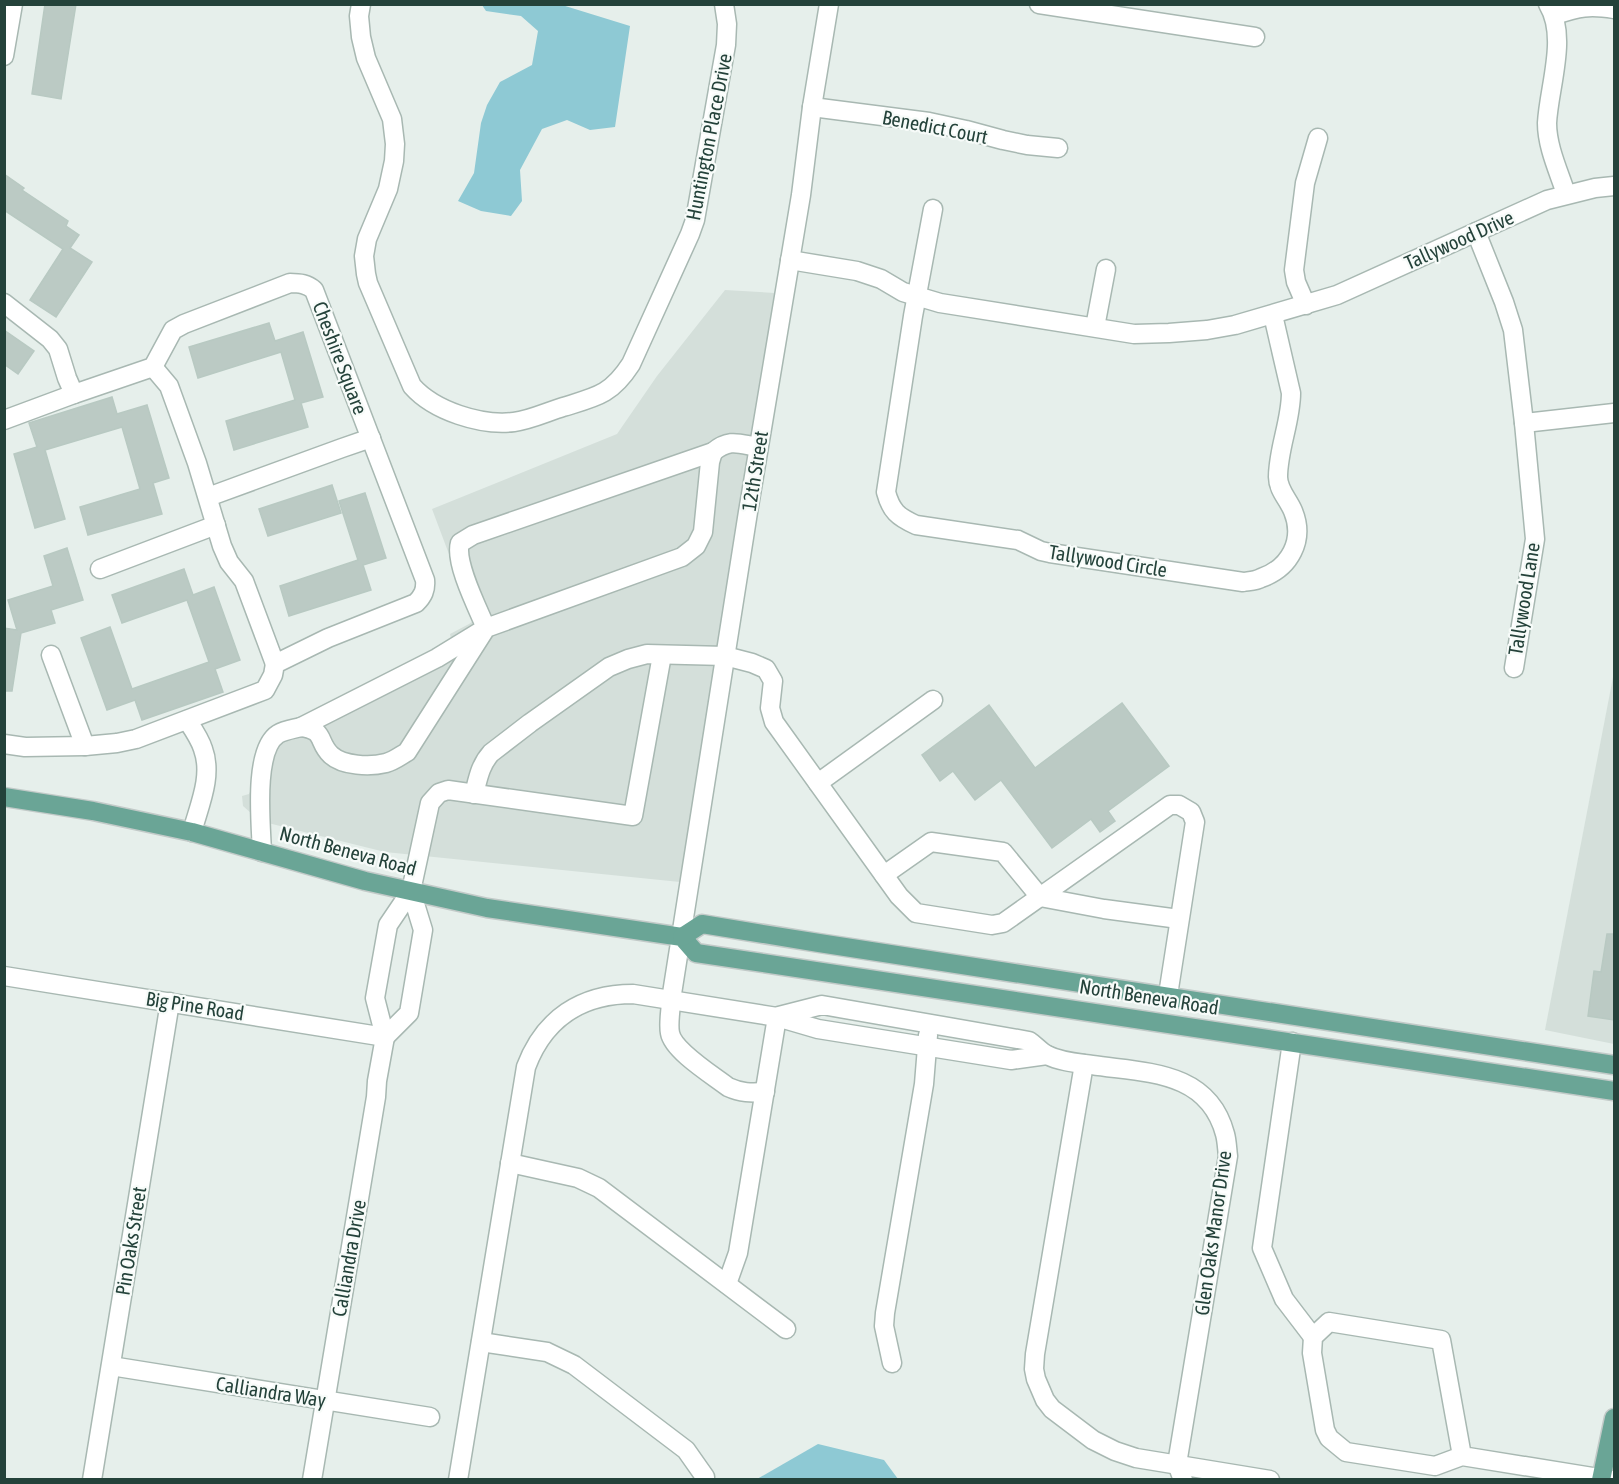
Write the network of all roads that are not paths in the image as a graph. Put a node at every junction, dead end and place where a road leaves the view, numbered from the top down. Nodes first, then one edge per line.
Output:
1 (13, 4) edge
2 (361, 4) edge
3 (723, 4) edge
4 (829, 4) edge
5 (1039, 4) edge
6 (1614, 9) edge
7 (1551, 10) edge
8 (1255, 37) dead end
9 (4, 56) edge
10 (812, 107) junction
11 (1318, 138) dead end
12 (1058, 148) dead end
13 (1614, 186) edge
14 (1566, 194) junction
15 (933, 209) dead end
16 (1476, 232) junction
17 (790, 260) junction
18 (1106, 269) dead end
19 (917, 296) junction
20 (4, 303) edge
21 (1306, 305) junction
22 (1273, 315) junction
23 (1095, 327) junction
24 (153, 366) junction
25 (74, 394) junction
26 (1614, 413) edge
27 (4, 420) edge
28 (1524, 423) junction
29 (371, 438) junction
30 (758, 447) junction
31 (713, 452) junction
32 (208, 497) junction
33 (216, 525) junction
34 (100, 569) dead end
35 (486, 628) junction
36 (51, 655) dead end
37 (662, 655) junction
38 (725, 656) junction
39 (276, 664) junction
40 (1514, 668) dead end
41 (933, 699) dead end
42 (187, 720) junction
43 (301, 728) junction
44 (4, 744) edge
45 (85, 746) junction
46 (818, 783) junction
47 (474, 794) junction
48 (4, 797) edge
49 (192, 832) junction
50 (262, 852) junction
51 (884, 875) junction
52 (411, 891) junction
53 (1040, 897) junction
54 (1179, 919) junction
55 (682, 937) junction
56 (4, 976) edge
57 (1168, 995) junction
58 (671, 1000) junction
59 (170, 1002) junction
60 (777, 1017) junction
61 (930, 1024) junction
62 (385, 1037) junction
63 (1292, 1041) junction
64 (926, 1046) junction
65 (1047, 1055) junction
66 (1084, 1064) junction
67 (1614, 1065) edge
68 (1614, 1091) edge
69 (765, 1092) junction
70 (510, 1163) junction
71 (727, 1284) junction
72 (786, 1329) dead end
73 (1313, 1337) junction
74 (481, 1342) junction
75 (892, 1363) dead end
76 (111, 1366) junction
77 (325, 1400) junction
78 (430, 1417) dead end
79 (1614, 1418) edge
80 (1462, 1456) junction
81 (1180, 1472) edge
82 (705, 1477) dead end
83 (92, 1479) edge
84 (312, 1479) edge
85 (458, 1479) edge
86 (1270, 1479) edge
87 (1604, 1479) edge

1 - 9 street
2 - 3 street, Huntington Place Drive
4 - 10 street, 12th Street
5 - 8 street
6 - 7 street
7 - 14 street
10 - 12 street, Benedict Court
10 - 17 street, 12th Street
11 - 21 street
13 - 14 street, Tallywood Drive
14 - 16 street, Tallywood Drive
15 - 19 street
16 - 21 street, Tallywood Drive
16 - 28 street, Tallywood Lane
17 - 19 street, Tallywood Drive
17 - 30 street, 12th Street
18 - 23 street
19 - 22 street, Tallywood Circle
19 - 23 street, Tallywood Drive
20 - 25 street
21 - 22 street, Tallywood Drive
22 - 23 street, Tallywood Drive
24 - 25 street
24 - 29 street, Cheshire Square
24 - 32 street
25 - 27 street
26 - 28 street
28 - 40 street, Tallywood Lane
29 - 32 street, Cheshire Square
29 - 39 street, Cheshire Square
30 - 31 street
30 - 38 street, 12th Street
31 - 35 street
31 - 35 street
32 - 33 street
33 - 34 street
33 - 39 street
35 - 43 street
35 - 43 street
36 - 45 street
37 - 38 street
37 - 47 street
37 - 47 street
38 - 46 street
38 - 55 street, 12th Street
39 - 42 street
41 - 46 street
42 - 45 street
42 - 49 street
43 - 50 street
44 - 45 street
46 - 51 street
47 - 52 street
48 - 49 main road, North Beneva Road
49 - 50 main road, North Beneva Road
50 - 52 main road, North Beneva Road
51 - 53 street
51 - 53 street
52 - 55 main road, North Beneva Road
52 - 62 street, Calliandra Drive
52 - 62 street
53 - 54 street
53 - 54 street
54 - 57 street
55 - 57 main road, North Beneva Road
55 - 58 street
55 - 63 main road, North Beneva Road
56 - 59 street, Big Pine Road
57 - 67 main road, North Beneva Road
58 - 60 street, Glen Oaks Manor Drive
58 - 69 street
58 - 70 street, Glen Oaks Manor Drive
59 - 62 street, Big Pine Road
59 - 76 street, Pin Oaks Street
60 - 61 street, Glen Oaks Manor Drive
60 - 64 street, Glen Oaks Manor Drive
60 - 69 street
61 - 64 street
61 - 65 street, Glen Oaks Manor Drive
62 - 77 street, Calliandra Drive
63 - 68 main road, North Beneva Road
63 - 73 street
64 - 65 street, Glen Oaks Manor Drive
64 - 75 street
65 - 66 street, Glen Oaks Manor Drive
66 - 81 street
66 - 81 street, Glen Oaks Manor Drive
69 - 71 street
70 - 71 street
70 - 74 street, Glen Oaks Manor Drive
71 - 72 street
73 - 80 street
73 - 80 street
74 - 82 street
74 - 85 street, Glen Oaks Manor Drive
76 - 77 street, Calliandra Way
76 - 83 street, Pin Oaks Street
77 - 78 street, Calliandra Way
77 - 84 street, Calliandra Drive
79 - 87 main road
80 - 87 street
81 - 86 street

